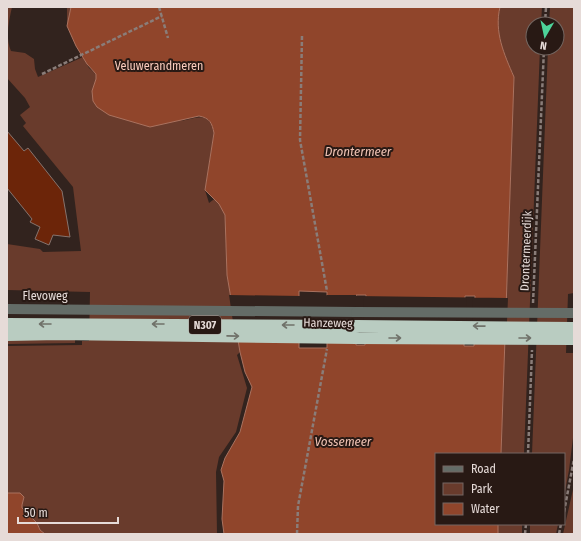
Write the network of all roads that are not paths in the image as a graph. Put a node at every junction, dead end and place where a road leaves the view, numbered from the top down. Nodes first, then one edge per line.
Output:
1 (7, 309) edge
2 (82, 310) joint
3 (574, 313) edge
4 (7, 324) edge
5 (574, 328) edge
6 (82, 329) junction
7 (7, 335) edge
8 (574, 339) edge

1 - 2 street, Flevoweg
2 - 3 street, Hanzeweg, bridge
6 -> 4 highway, N307
5 -> 6 highway, Hanzeweg / N307, bridge
6 - 7 highway, N307
6 -> 8 highway, Hanzeweg / N307, bridge

